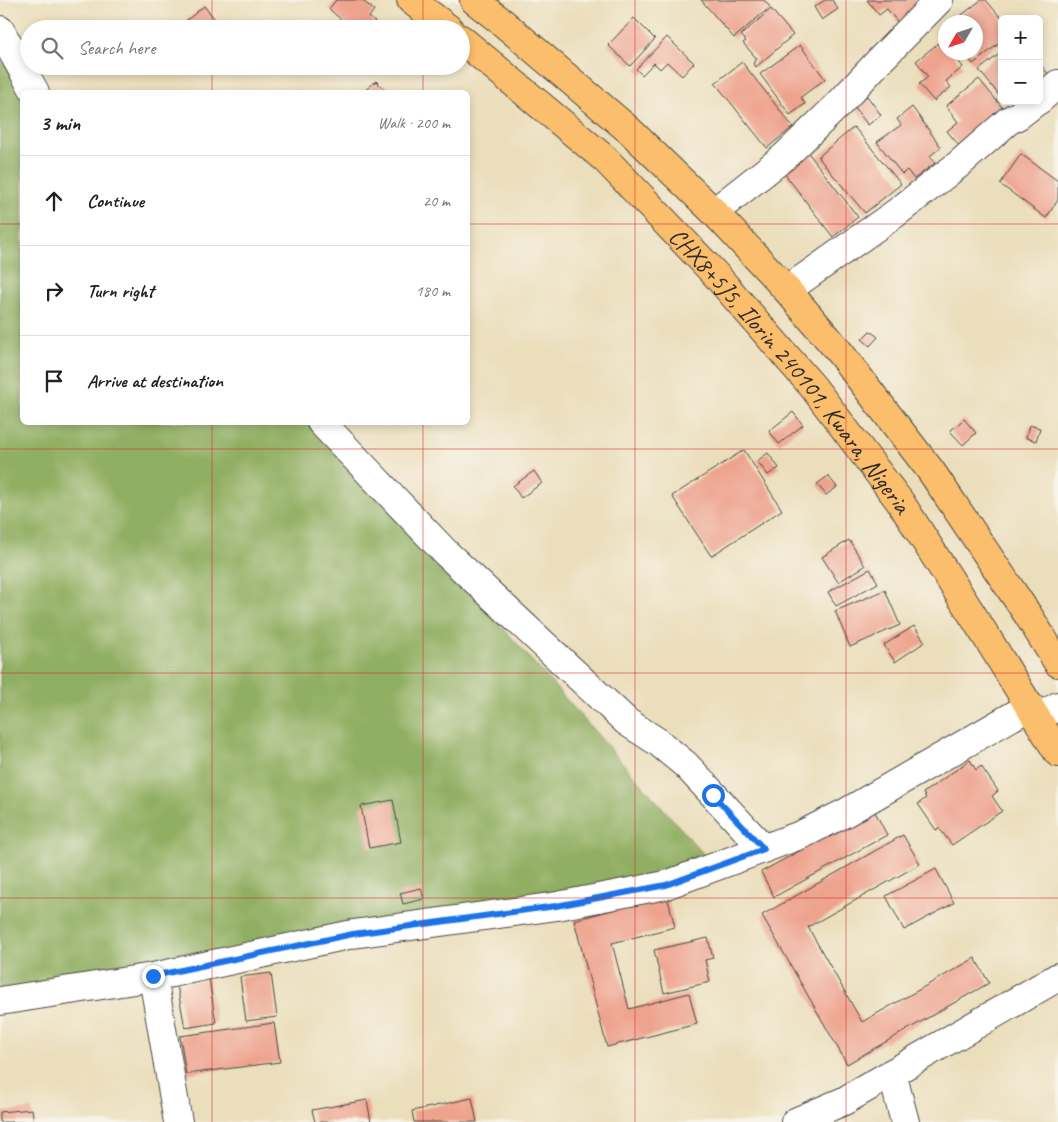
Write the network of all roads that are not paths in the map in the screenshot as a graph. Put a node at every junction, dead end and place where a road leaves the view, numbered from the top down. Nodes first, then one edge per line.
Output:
1 (412, 0) edge
2 (474, 0) edge
3 (939, 0) edge
4 (437, 20) edge
5 (0, 30) edge
6 (470, 46) edge
7 (20, 65) edge
8 (25, 75) edge
9 (1058, 84) edge
10 (34, 90) edge
11 (1043, 96) edge
12 (1032, 105) edge
13 (714, 212) junction
14 (787, 290) junction
15 (324, 425) edge
16 (1058, 663) edge
17 (1042, 710) edge
18 (1058, 753) edge
19 (764, 849) junction
20 (153, 976) junction
21 (1058, 977) edge
22 (0, 1001) edge
23 (892, 1073) junction
24 (178, 1122) edge
25 (795, 1122) edge
26 (905, 1122) edge

1 - 4 main road
2 - 13 main road, CHX8+5J5, Ilorin 240101, Kwara, Nigeria
3 - 13 street
5 - 7 street
6 - 17 main road, CHX8+5J5, Ilorin 240101, Kwara, Nigeria
8 - 10 street
9 - 11 street
12 - 14 street
13 - 14 main road, CHX8+5J5, Ilorin 240101, Kwara, Nigeria
14 - 16 main road, CHX8+5J5, Ilorin 240101, Kwara, Nigeria
15 - 19 street
17 - 18 main road, CHX8+5J5, Ilorin 240101, Kwara, Nigeria
17 - 19 street
19 - 20 street
20 - 22 street
20 - 24 street
21 - 23 street
23 - 25 street
23 - 26 street

